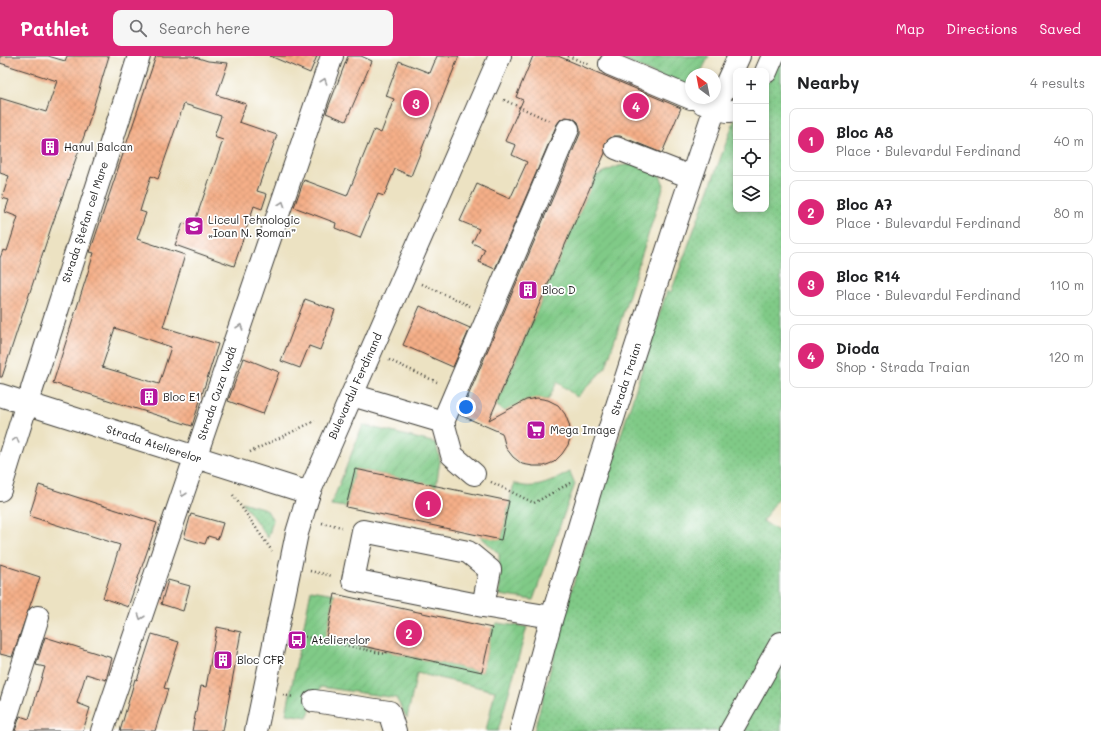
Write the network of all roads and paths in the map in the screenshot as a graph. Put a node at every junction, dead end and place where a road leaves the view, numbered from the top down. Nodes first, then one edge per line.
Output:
1 (139, 56) edge
2 (332, 56) edge
3 (500, 56) edge
4 (739, 56) edge
5 (773, 56) edge
6 (610, 64) dead end
7 (768, 68) edge
8 (685, 95) edge
9 (503, 100) dead end
10 (710, 104) edge
11 (728, 110) edge
12 (568, 129) joint
13 (616, 148) dead end
14 (691, 177) junction
15 (420, 282) dead end
16 (488, 315) junction
17 (385, 358) dead end
18 (455, 390) junction
19 (0, 395) edge
20 (352, 395) junction
21 (30, 396) junction
22 (315, 421) dead end
23 (443, 422) junction
24 (250, 452) dead end
25 (195, 457) junction
26 (474, 474) joint
27 (574, 481) dead end
28 (0, 490) edge
29 (309, 493) junction
30 (233, 495) dead end
31 (318, 522) dead end
32 (362, 531) junction
33 (272, 552) dead end
34 (306, 570) dead end
35 (352, 580) junction
36 (483, 606) junction
37 (38, 617) dead end
38 (552, 617) junction
39 (293, 634) dead end
40 (781, 643) edge
41 (387, 651) dead end
42 (314, 701) dead end
43 (2, 731) edge
44 (102, 731) edge
45 (256, 731) edge
46 (395, 731) edge
47 (522, 731) edge
48 (732, 731) edge

1 - 21 street, Strada Ștefan cel Mare
25 -> 2 street, Strada Cuza Vodă
3 - 20 street, Bulevardul Ferdinand
4 - 11 street, Strada Traian
5 - 7 street
6 - 8 street
9 - 12 path
10 - 11 street
11 - 14 street, Strada Traian
12 - 16 street
13 - 14 street
14 - 38 street, Strada Traian
15 - 16 path
16 - 18 street
17 - 18 path
18 - 23 street
19 - 21 street, Strada Atelierelor
20 - 23 street
20 - 29 street, Bulevardul Ferdinand
21 - 25 street, Strada Atelierelor
28 -> 21 street, Strada Ștefan cel Mare
22 - 24 path
23 - 26 street
25 - 29 street, Strada Atelierelor
25 -> 44 street, Strada Cuza Vodă
26 - 27 path
29 - 45 street, Bulevardul Ferdinand
30 - 33 path
31 - 32 path
32 - 35 street
32 - 36 street
34 - 35 path
35 - 36 street
36 - 38 street
37 - 43 street
38 - 47 street, Strada Traian
39 - 41 path
40 - 48 street
42 - 46 street

